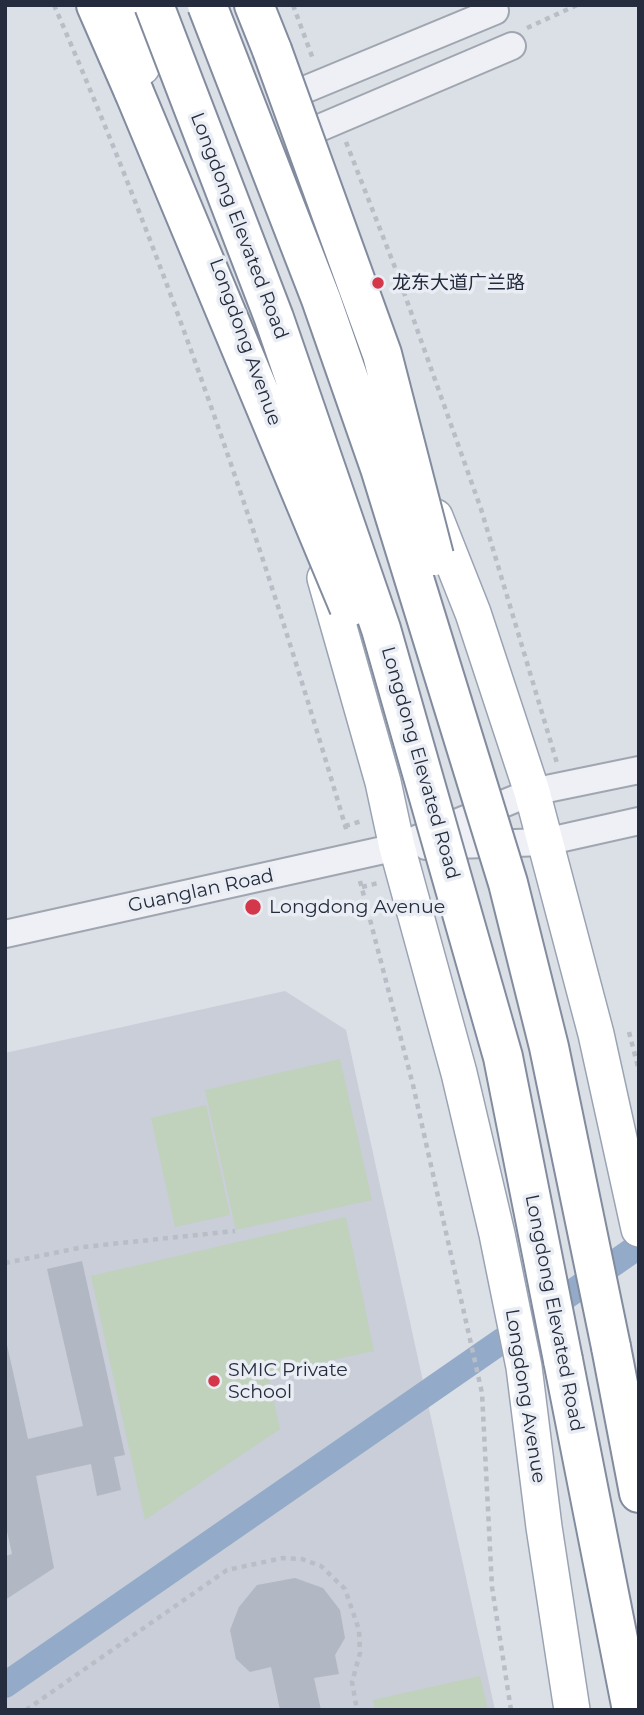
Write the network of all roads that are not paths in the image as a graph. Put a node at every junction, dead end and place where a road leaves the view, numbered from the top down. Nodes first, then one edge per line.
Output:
1 (96, 5) edge
2 (118, 5) edge
3 (154, 5) edge
4 (207, 5) edge
5 (225, 5) edge
6 (254, 5) edge
7 (271, 5) edge
8 (495, 11) dead end
9 (515, 39) road end
10 (311, 79) junction
11 (329, 129) junction
12 (320, 247) junction
13 (471, 758) junction
14 (639, 770) edge
15 (423, 774) junction
16 (547, 789) junction
17 (639, 821) edge
18 (545, 842) junction
19 (397, 847) junction
20 (5, 934) edge
21 (639, 1229) edge
22 (639, 1493) edge
23 (623, 1662) junction
24 (572, 1710) edge
25 (624, 1710) edge
26 (632, 1710) edge

1 - 15 highway, bridge
2 - 19 main road, Longdong Avenue
3 - 15 highway, Longdong Elevated Road, bridge
4 - 13 highway, bridge
5 - 12 main road
6 - 13 highway, bridge
7 - 10 street
8 - 10 street
9 - 11 street
10 - 11 street
11 - 12 street
12 - 16 main road
13 - 22 highway, bridge
14 - 16 street
15 - 23 highway, Longdong Elevated Road, bridge
16 - 18 main road
16 - 19 street
17 - 18 street
18 - 19 street
18 - 21 main road
19 - 20 street, Guanglan Road
19 - 24 main road, Longdong Avenue
23 - 25 highway
23 - 26 highway, Longdong Elevated Road

